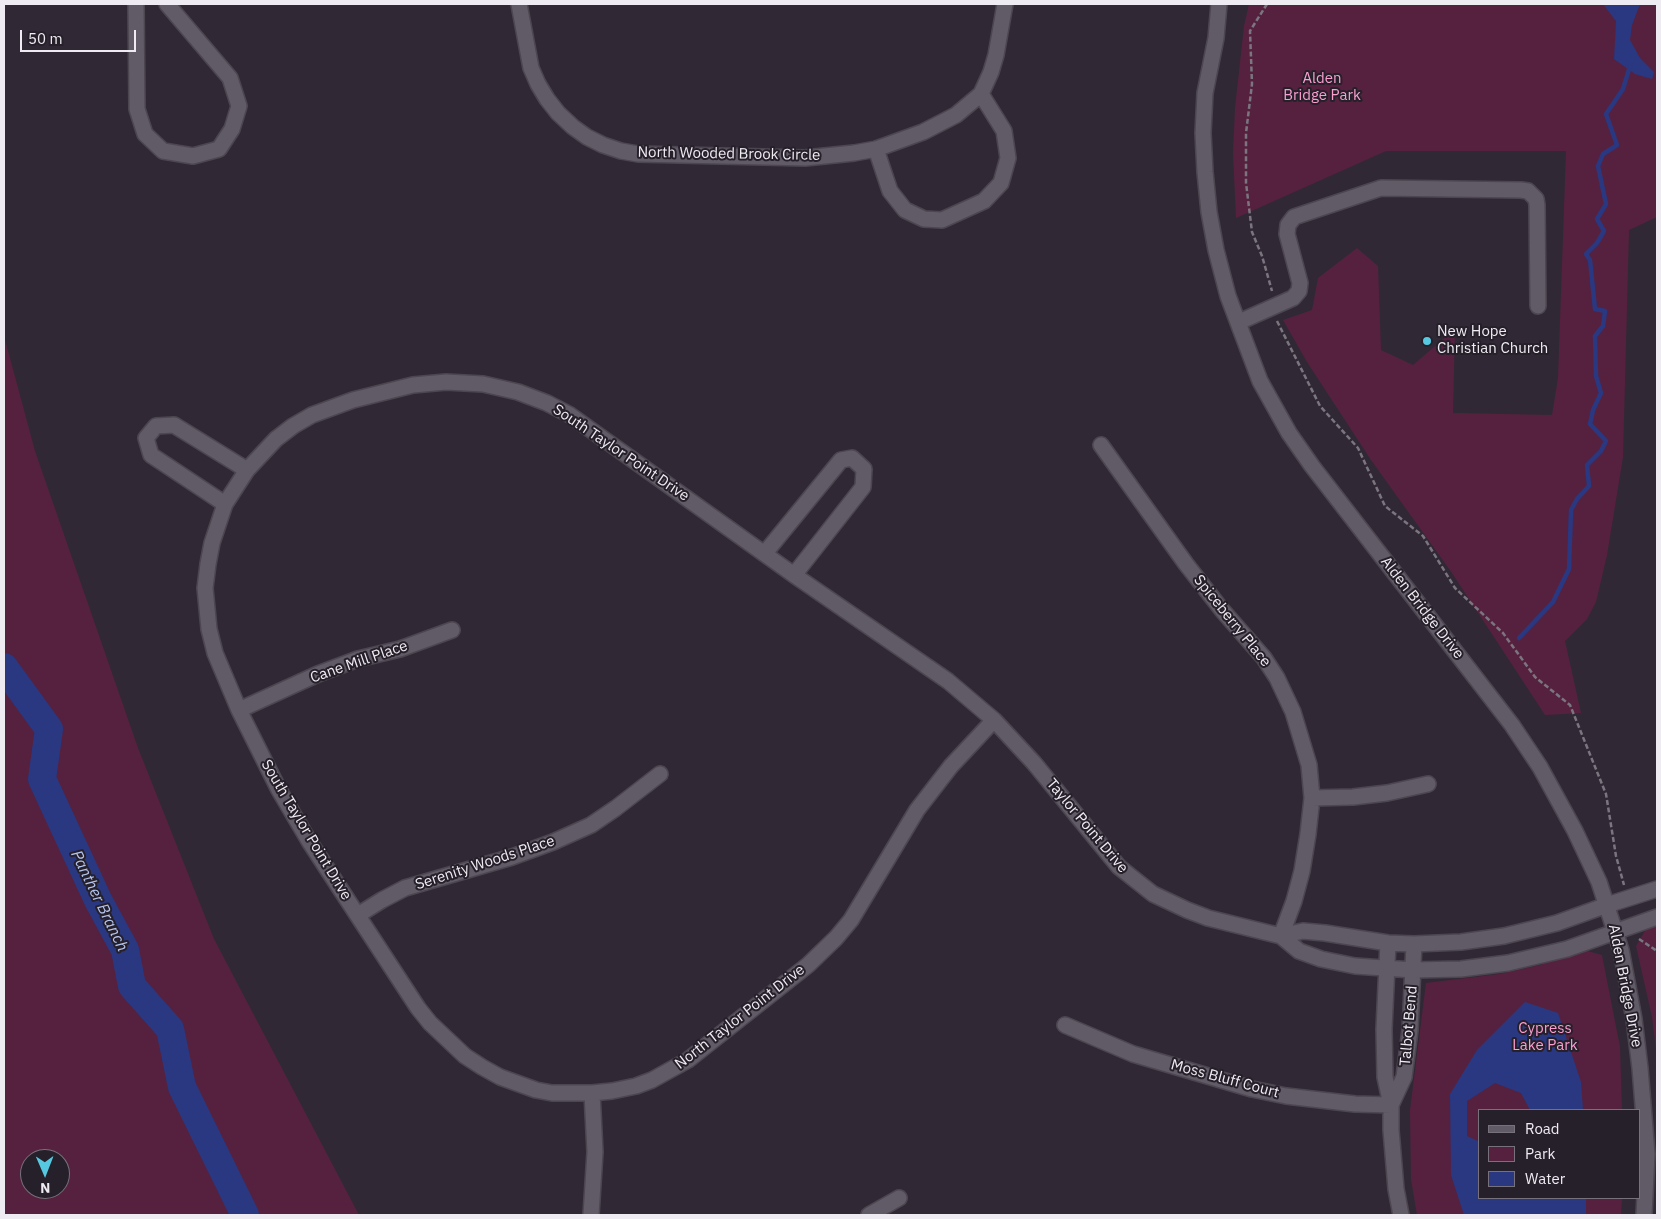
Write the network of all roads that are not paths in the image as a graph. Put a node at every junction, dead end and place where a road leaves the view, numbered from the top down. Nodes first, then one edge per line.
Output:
1 (136, 4) edge
2 (167, 4) edge
3 (519, 4) edge
4 (1005, 4) edge
5 (1219, 4) edge
6 (980, 94) junction
7 (876, 149) junction
8 (1538, 306) dead end
9 (1239, 322) junction
10 (1101, 445) dead end
11 (247, 470) junction
12 (225, 504) junction
13 (765, 553) junction
14 (794, 575) junction
15 (452, 630) dead end
16 (239, 710) junction
17 (994, 720) junction
18 (660, 774) dead end
19 (1428, 784) dead end
20 (1312, 798) junction
21 (1657, 889) edge
22 (1607, 905) junction
23 (358, 915) junction
24 (1657, 917) edge
25 (1616, 932) junction
26 (1282, 936) junction
27 (1388, 943) junction
28 (1414, 944) junction
29 (1386, 969) junction
30 (1413, 970) junction
31 (1065, 1024) dead end
32 (592, 1093) junction
33 (1391, 1105) junction
34 (1652, 1155) edge
35 (1651, 1185) edge
36 (899, 1198) dead end
37 (591, 1215) edge
38 (869, 1215) edge
39 (1401, 1215) edge
40 (1644, 1215) edge

1 - 2 street
3 - 7 street, North Wooded Brook Circle
4 - 6 street, North Wooded Brook Circle
5 - 9 street, Alden Bridge Drive
6 - 7 street, North Wooded Brook Circle
6 - 7 street
8 - 9 street
9 - 22 street, Alden Bridge Drive
10 - 20 street, Spiceberry Place
11 - 12 street, South Taylor Point Drive
11 - 12 street
11 - 13 street, South Taylor Point Drive
12 - 16 street, South Taylor Point Drive
13 - 14 street, South Taylor Point Drive
13 - 14 street
14 - 17 street, South Taylor Point Drive
15 - 16 street, Cane Mill Place
16 - 23 street, South Taylor Point Drive
17 - 26 street, Taylor Point Drive
17 - 32 street, North Taylor Point Drive
18 - 23 street, Serenity Woods Place
19 - 20 street
20 - 26 street, Spiceberry Place
21 - 22 street, Taylor Point Drive
22 - 25 street, Alden Bridge Drive
22 - 28 street, Taylor Point Drive
23 - 32 street, North Taylor Point Drive
24 - 25 street, Taylor Point Drive
25 - 30 street, Taylor Point Drive
25 - 34 street, Alden Bridge Drive
26 - 27 street, Taylor Point Drive
26 - 29 street, Taylor Point Drive
27 - 28 street, Taylor Point Drive
27 - 29 street, Talbot Bend
28 - 30 street, Talbot Bend
29 - 30 street, Taylor Point Drive
29 - 33 street, Talbot Bend
30 - 33 street, Talbot Bend
31 - 33 street, Moss Bluff Court
32 - 37 street
33 - 39 street, Talbot Bend
34 - 35 street, Alden Bridge Drive
35 - 40 street, Alden Bridge Drive
36 - 38 street

